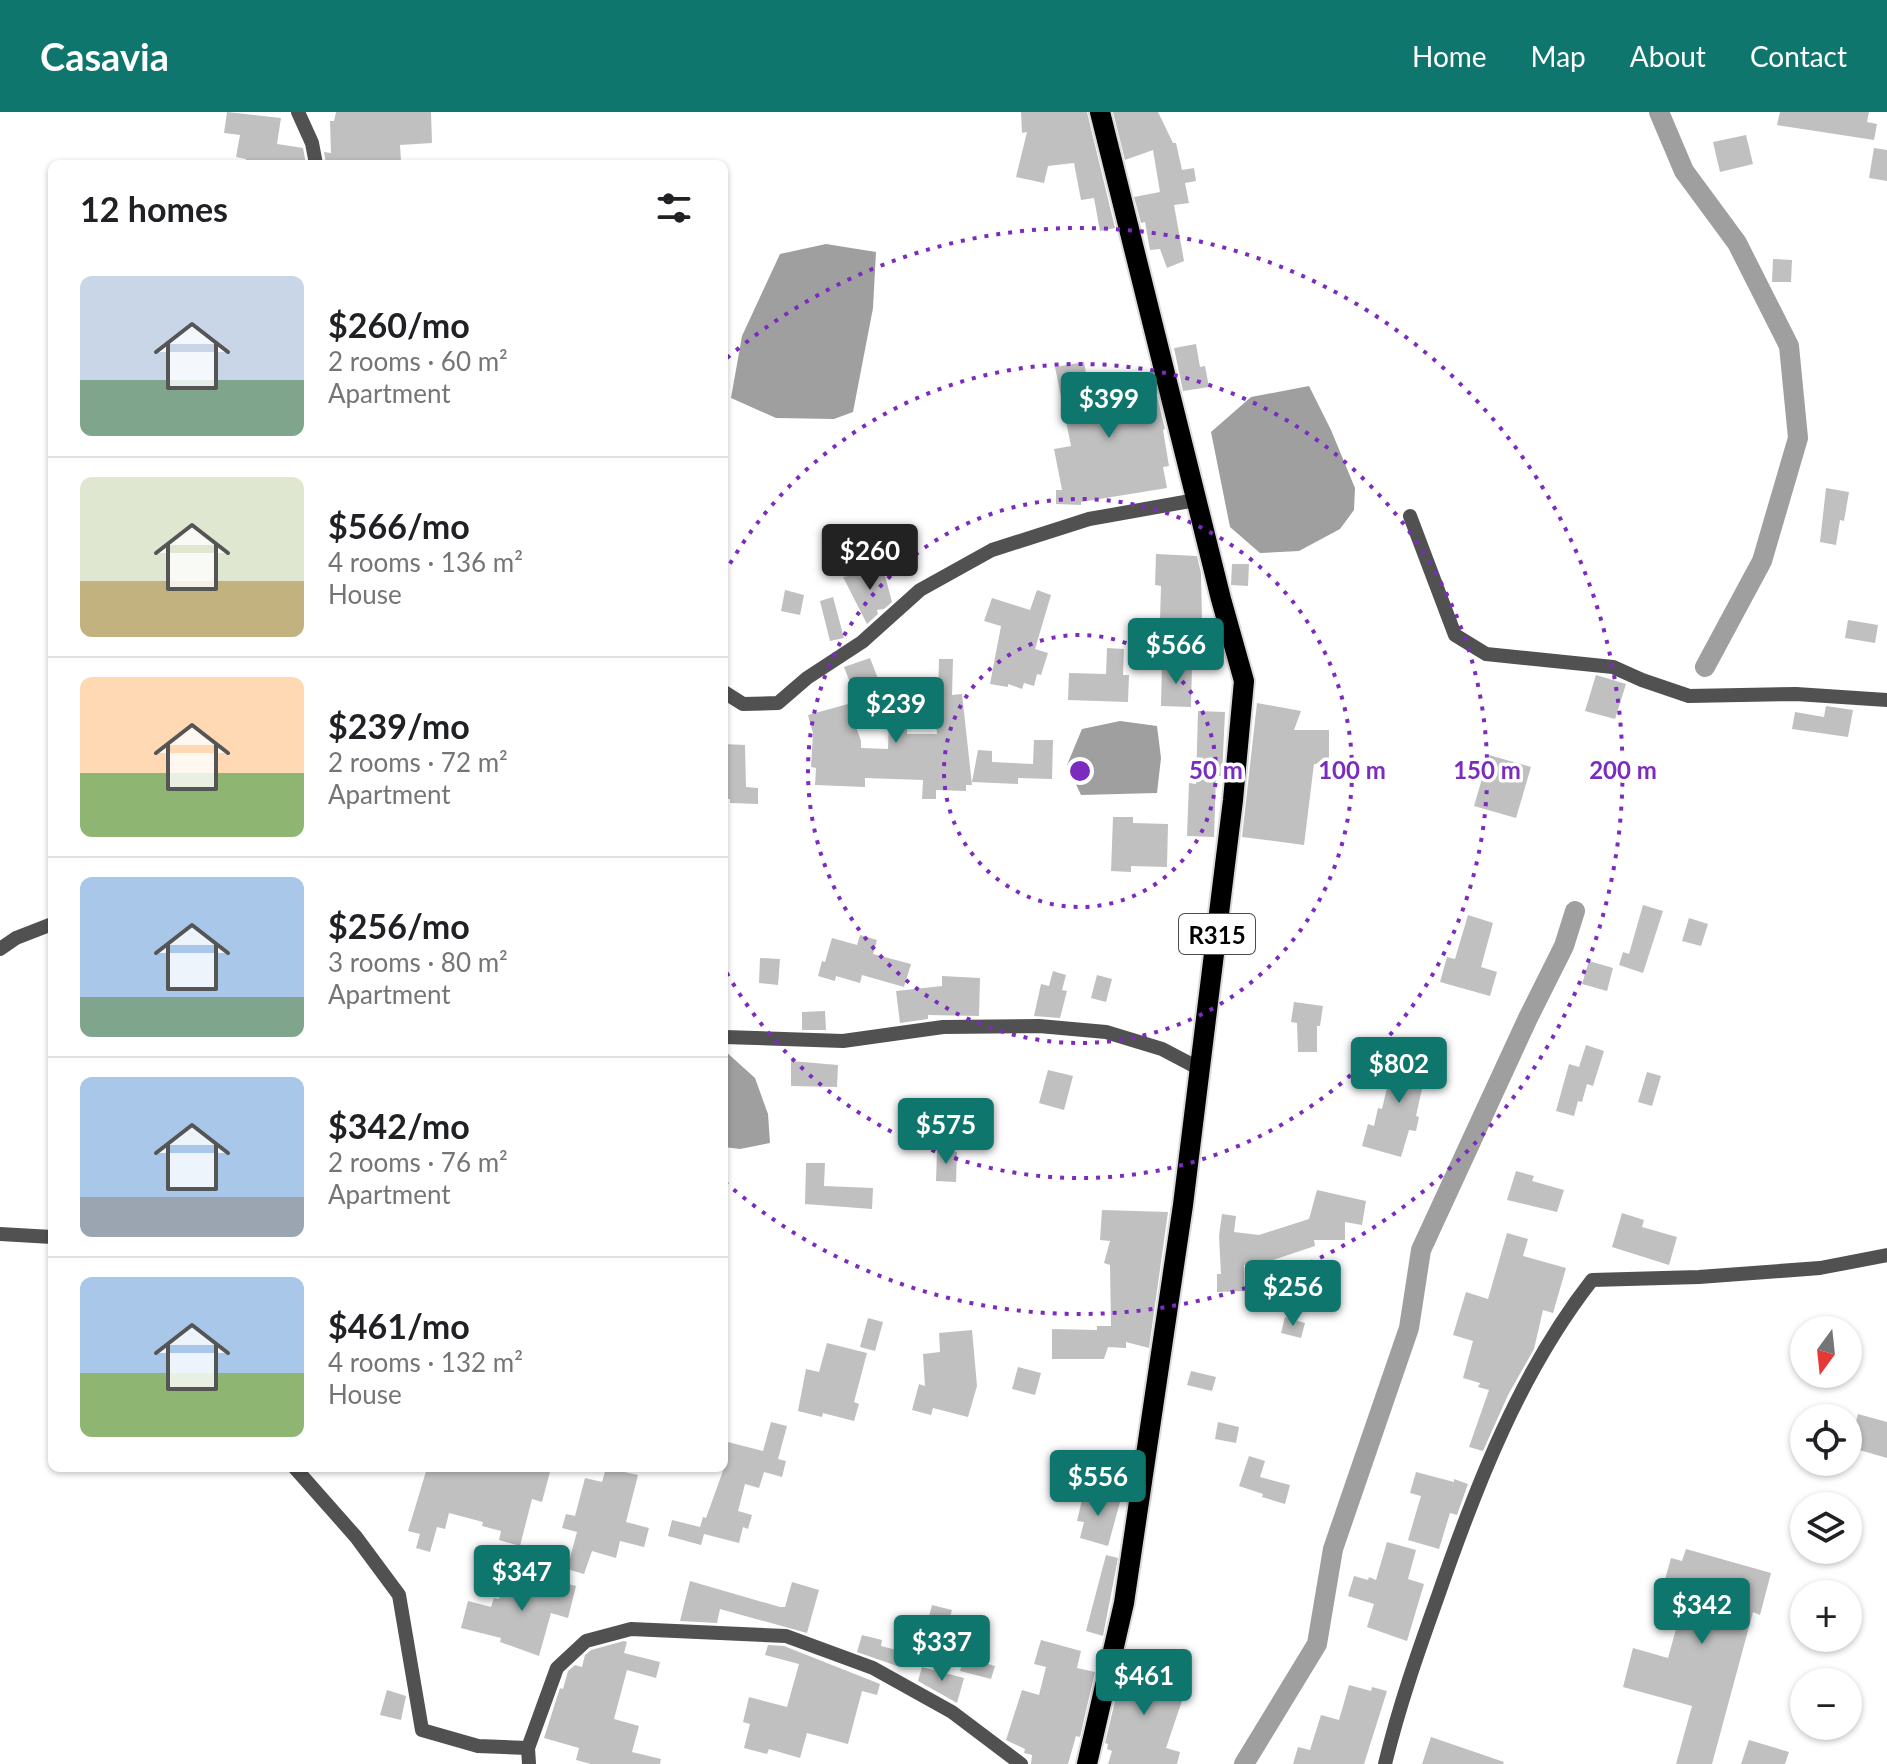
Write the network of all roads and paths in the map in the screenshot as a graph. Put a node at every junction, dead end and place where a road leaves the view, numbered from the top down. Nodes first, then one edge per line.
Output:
1 (298, 112) edge
2 (1100, 112) edge
3 (315, 160) edge
4 (1196, 500) junction
5 (1410, 516) dead end
6 (728, 695) edge
7 (1887, 700) edge
8 (48, 926) edge
9 (0, 949) edge
10 (728, 1037) edge
11 (1200, 1069) junction
12 (0, 1234) edge
13 (48, 1237) edge
14 (1887, 1255) edge
15 (299, 1472) edge
16 (528, 1748) junction
17 (529, 1764) edge
18 (1021, 1764) edge
19 (1087, 1764) edge
20 (1385, 1764) edge

1 - 3 street
2 - 4 main road, R315
4 - 6 street
4 - 11 main road, R315
5 - 7 street
8 - 9 street
10 - 11 street
11 - 19 main road, R315
12 - 13 street
14 - 20 street
15 - 16 street
16 - 17 street
16 - 18 street

